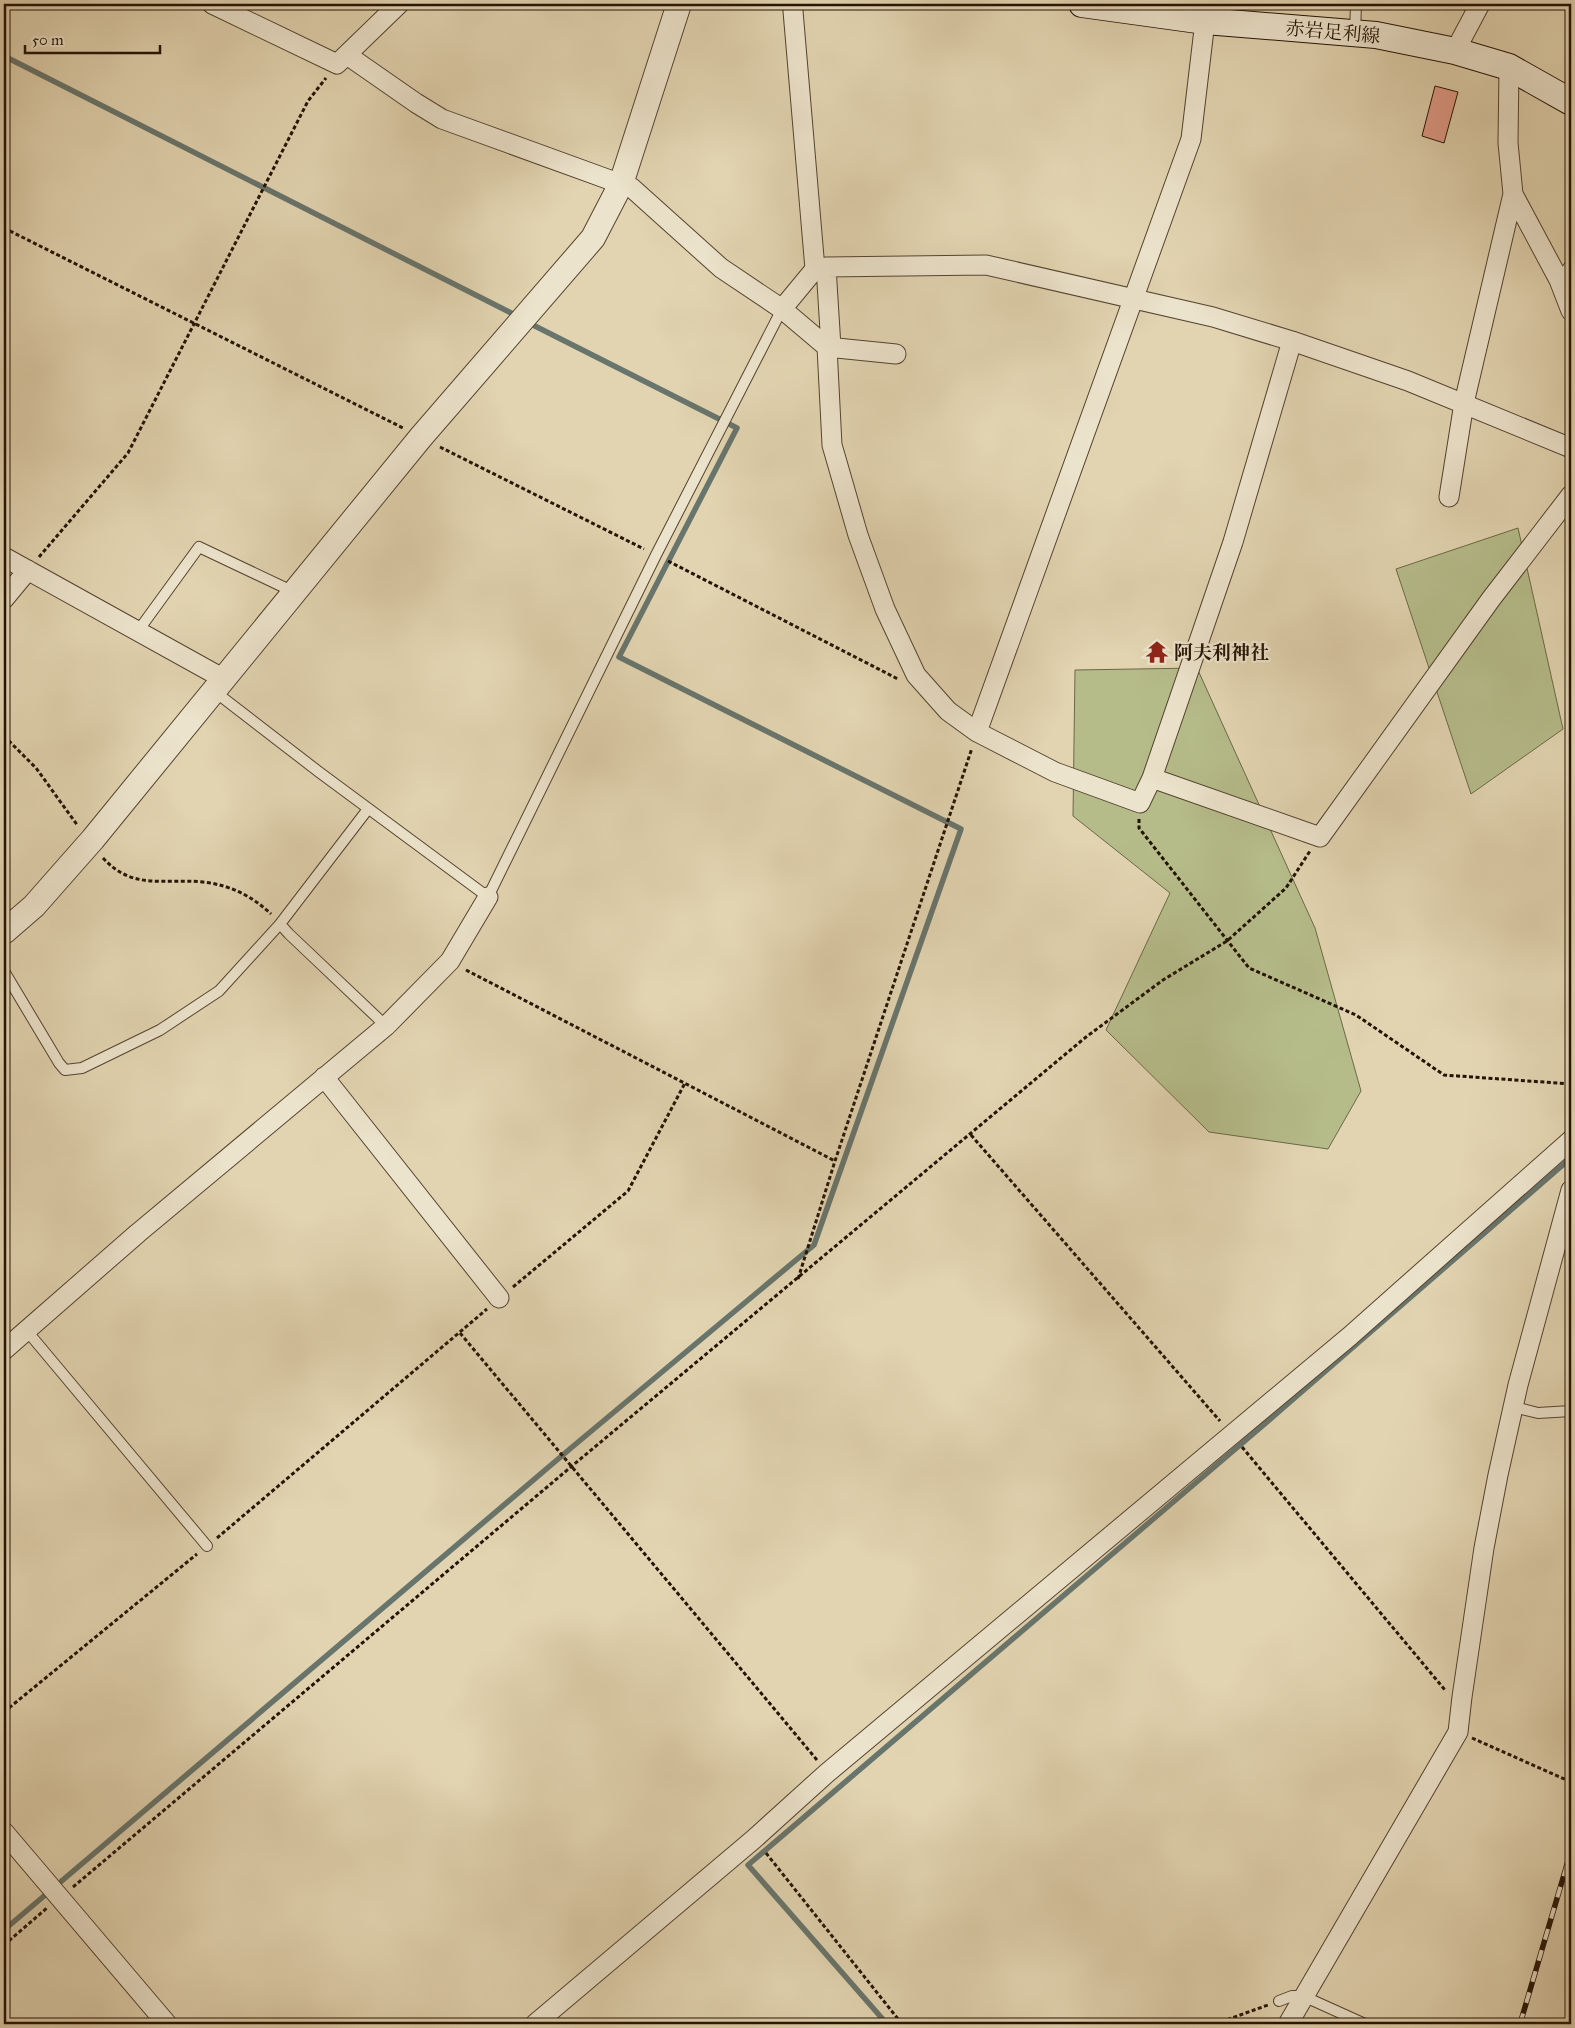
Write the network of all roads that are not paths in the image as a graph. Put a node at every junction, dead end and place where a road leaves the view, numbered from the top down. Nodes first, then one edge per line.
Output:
1 (212, 4) edge
2 (399, 4) edge
3 (679, 4) edge
4 (794, 4) edge
5 (1082, 4) edge
6 (1356, 4) edge
7 (1480, 4) edge
8 (1206, 13) edge
9 (1355, 34) junction
10 (1455, 51) junction
11 (342, 60) junction
12 (1509, 67) junction
13 (1571, 102) edge
14 (620, 184) junction
15 (1513, 194) junction
16 (1571, 264) edge
17 (820, 268) junction
18 (1559, 280) junction
19 (1133, 298) junction
20 (782, 310) junction
21 (1571, 311) edge
22 (1292, 341) junction
23 (829, 347) junction
24 (896, 354) dead end
25 (1464, 403) junction
26 (1571, 448) edge
27 (1571, 495) edge
28 (1449, 497) dead end
29 (4, 557) edge
30 (28, 570) junction
31 (295, 593) junction
32 (4, 599) edge
33 (138, 631) junction
34 (219, 685) junction
35 (976, 732) junction
36 (1152, 778) junction
37 (368, 809) junction
38 (488, 897) junction
39 (280, 924) junction
40 (4, 932) edge
41 (4, 971) edge
42 (386, 1026) junction
43 (324, 1077) junction
44 (1571, 1140) edge
45 (1571, 1190) edge
46 (499, 1298) road end
47 (26, 1331) junction
48 (4, 1350) edge
49 (1514, 1407) junction
50 (1571, 1412) edge
51 (207, 1546) road end
52 (4, 1832) edge
53 (1303, 1996) junction
54 (1279, 2001) road end
55 (167, 2024) edge
56 (535, 2024) edge
57 (1288, 2024) edge
58 (1365, 2024) edge

1 - 11 street
2 - 11 street
3 - 14 street
4 - 17 street
5 - 8 main road, 赤岩足利線
6 - 9 lane
7 - 10 street
8 - 9 main road, 赤岩足利線
8 - 19 street
9 - 10 main road, 赤岩足利線
10 - 12 main road, 赤岩足利線
11 - 14 street
12 - 13 main road, 赤岩足利線
12 - 15 street
14 - 20 street
14 - 31 street
15 - 18 street
15 - 25 street
16 - 18 lane
17 - 19 street
17 - 20 street
17 - 23 street
18 - 21 street
19 - 22 street
19 - 35 street
20 - 23 street
20 - 38 lane
22 - 25 street
22 - 36 street
23 - 24 street
23 - 35 street
25 - 26 street
25 - 28 street
27 - 36 street
29 - 30 street
30 - 32 street
30 - 33 street
31 - 33 lane
31 - 34 street
33 - 34 street
34 - 37 lane
34 - 40 street
35 - 36 street
37 - 38 lane
37 - 39 lane
38 - 42 street
39 - 41 lane
39 - 42 lane
42 - 43 street
43 - 46 street
43 - 47 street
44 - 56 street
45 - 49 street
47 - 48 street
47 - 51 lane
49 - 50 lane
49 - 53 street
52 - 55 street
53 - 54 lane
53 - 57 street
53 - 58 lane

